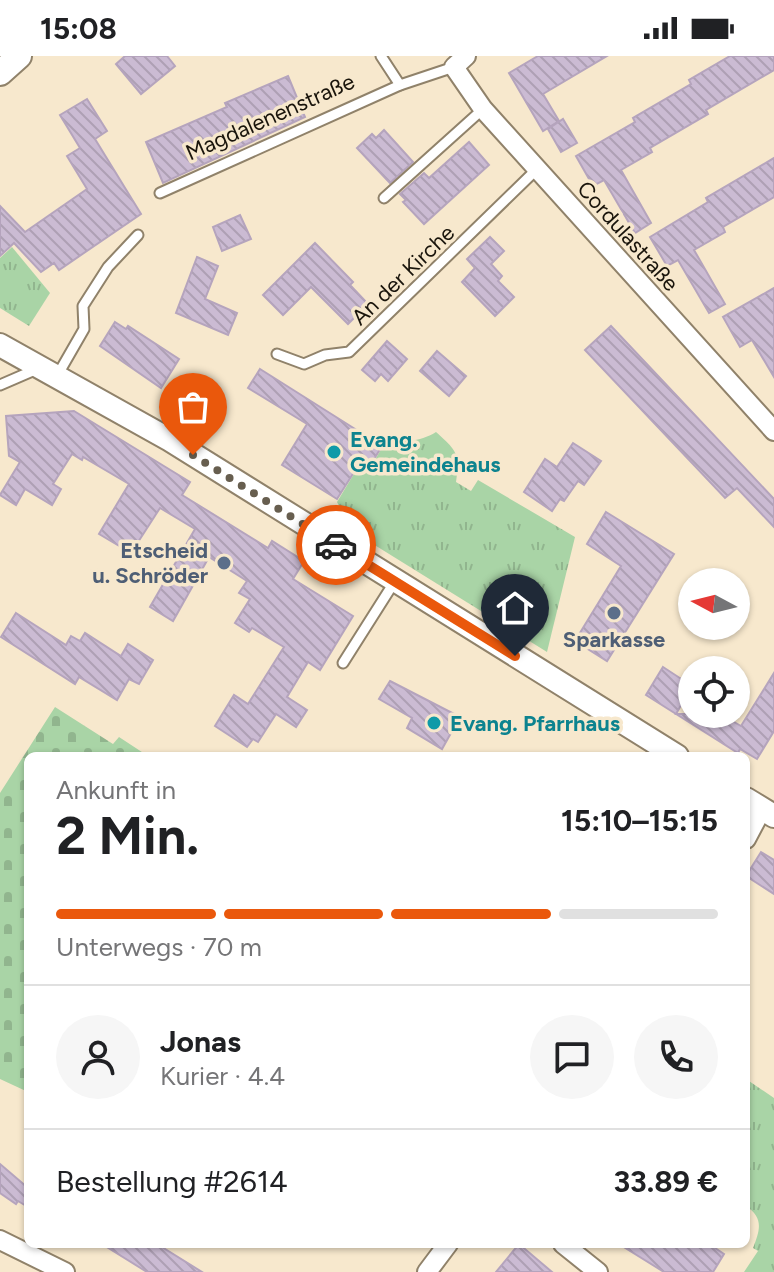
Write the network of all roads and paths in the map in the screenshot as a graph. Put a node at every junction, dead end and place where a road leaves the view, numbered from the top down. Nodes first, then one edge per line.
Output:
1 (19, 56) edge
2 (381, 56) edge
3 (460, 62) edge
4 (0, 73) edge
5 (400, 85) junction
6 (483, 109) junction
7 (536, 170) junction
8 (160, 193) dead end
9 (384, 198) dead end
10 (138, 235) dead end
11 (0, 345) edge
12 (277, 354) dead end
13 (48, 372) junction
14 (0, 385) edge
15 (774, 431) edge
16 (395, 581) junction
17 (343, 663) dead end
18 (671, 752) edge
19 (761, 808) edge
20 (750, 831) edge
21 (0, 1240) edge
22 (445, 1248) edge
23 (568, 1248) edge
24 (65, 1272) edge
25 (427, 1272) edge
26 (598, 1272) edge

1 - 4 main road
2 - 5 lane
3 - 5 lane, Magdalenenstraße
3 - 6 street, Cordulastraße
5 - 8 lane, Magdalenenstraße
6 - 7 street, Cordulastraße
6 - 9 lane
7 - 12 lane, An der Kirche
7 - 15 street, Cordulastraße
10 - 13 lane
11 - 13 street
13 - 14 lane
13 - 16 street
16 - 17 lane
16 - 18 street
19 - 20 street
21 - 24 street
22 - 25 street
23 - 26 street

